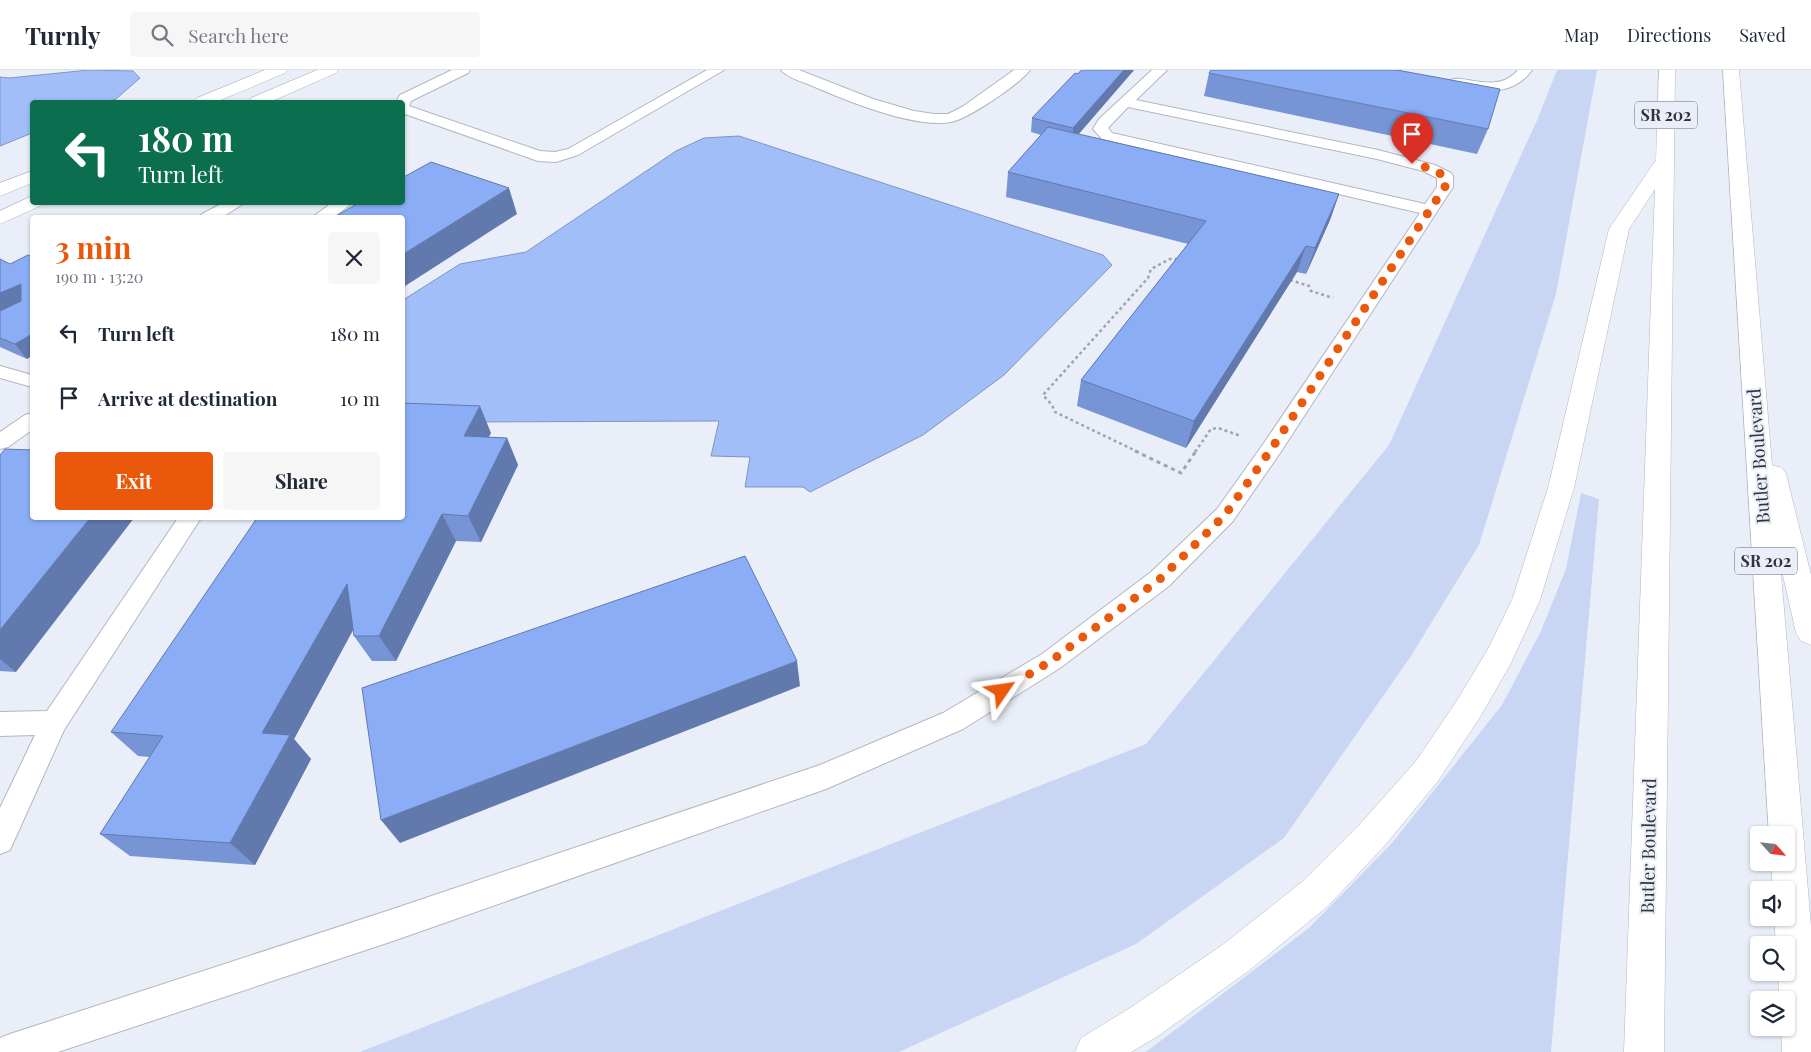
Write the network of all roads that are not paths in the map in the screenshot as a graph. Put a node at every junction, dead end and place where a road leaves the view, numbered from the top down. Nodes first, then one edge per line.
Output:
1 (279, 70) edge
2 (330, 70) edge
3 (463, 70) edge
4 (717, 70) edge
5 (788, 70) edge
6 (1023, 70) edge
7 (1160, 70) edge
8 (1525, 70) edge
9 (1666, 70) edge
10 (1731, 70) edge
11 (1437, 79) edge
12 (208, 100) edge
13 (262, 100) edge
14 (404, 100) edge
15 (1124, 102) junction
16 (405, 109) edge
17 (1665, 160) junction
18 (30, 177) edge
19 (0, 190) edge
20 (30, 203) edge
21 (232, 205) edge
22 (341, 205) edge
23 (1430, 210) junction
24 (214, 215) edge
25 (324, 215) edge
26 (0, 218) edge
27 (0, 372) edge
28 (30, 380) edge
29 (1754, 394) junction
30 (30, 421) edge
31 (0, 442) edge
32 (189, 520) edge
33 (1811, 633) edge
34 (54, 723) junction
35 (0, 724) edge
36 (0, 840) edge
37 (7, 1052) edge
38 (1095, 1052) edge
39 (1644, 1052) edge
40 (1802, 1052) edge

1 - 12 main road
2 - 13 main road
3 - 14 lane
4 - 16 lane
5 - 6 lane
7 - 15 lane
8 - 11 lane
9 - 17 main road, Butler Boulevard / SR 202
10 - 29 main road, Butler Boulevard / SR 202
15 - 23 lane
15 - 23 lane
17 - 38 main road
17 - 39 main road, Butler Boulevard / SR 202
18 - 19 main road
20 - 26 main road
21 - 24 lane
22 - 25 lane
23 - 37 lane
27 - 28 lane
29 - 33 main road
29 - 40 main road, Butler Boulevard / SR 202
30 - 31 lane
32 - 34 lane
34 - 35 lane
34 - 36 lane

